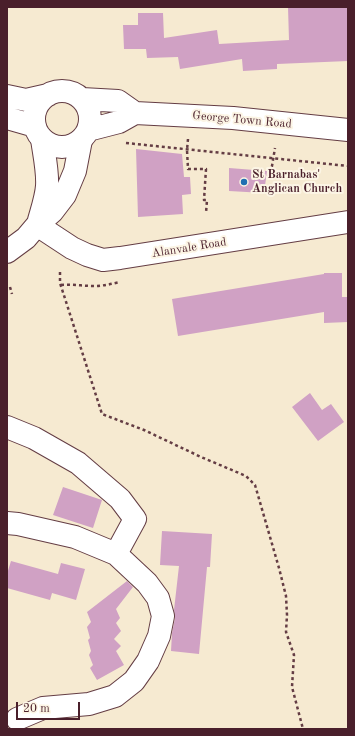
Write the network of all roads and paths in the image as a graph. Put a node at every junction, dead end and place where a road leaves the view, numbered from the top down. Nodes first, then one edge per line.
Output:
1 (48, 95) junction
2 (7, 96) edge
3 (82, 99) junction
4 (135, 113) junction
5 (7, 118) edge
6 (348, 130) edge
7 (38, 132) junction
8 (85, 135) junction
9 (188, 139) dead end
10 (122, 143) dead end
11 (275, 148) dead end
12 (187, 150) junction
13 (273, 159) junction
14 (348, 166) edge
15 (269, 178) dead end
16 (206, 213) dead end
17 (348, 222) edge
18 (37, 225) junction
19 (7, 252) edge
20 (60, 272) dead end
21 (10, 287) dead end
22 (12, 294) dead end
23 (7, 427) edge
24 (7, 523) edge
25 (116, 554) junction
26 (12, 717) edge
27 (303, 729) edge

1 - 2 main road
1 - 3 main road
1 - 7 main road
3 - 4 main road
3 - 8 main road
4 - 6 main road, George Town Road
4 - 8 main road
5 - 7 main road
7 - 8 main road
7 - 18 main road
8 - 18 main road
9 - 12 path
10 - 12 path
11 - 13 path
12 - 13 path
12 - 16 path
13 - 14 path
13 - 15 path
17 - 18 main road, Alanvale Road
18 - 19 main road
20 - 27 path
21 - 22 path
23 - 25 main road
24 - 25 main road
25 - 26 main road

